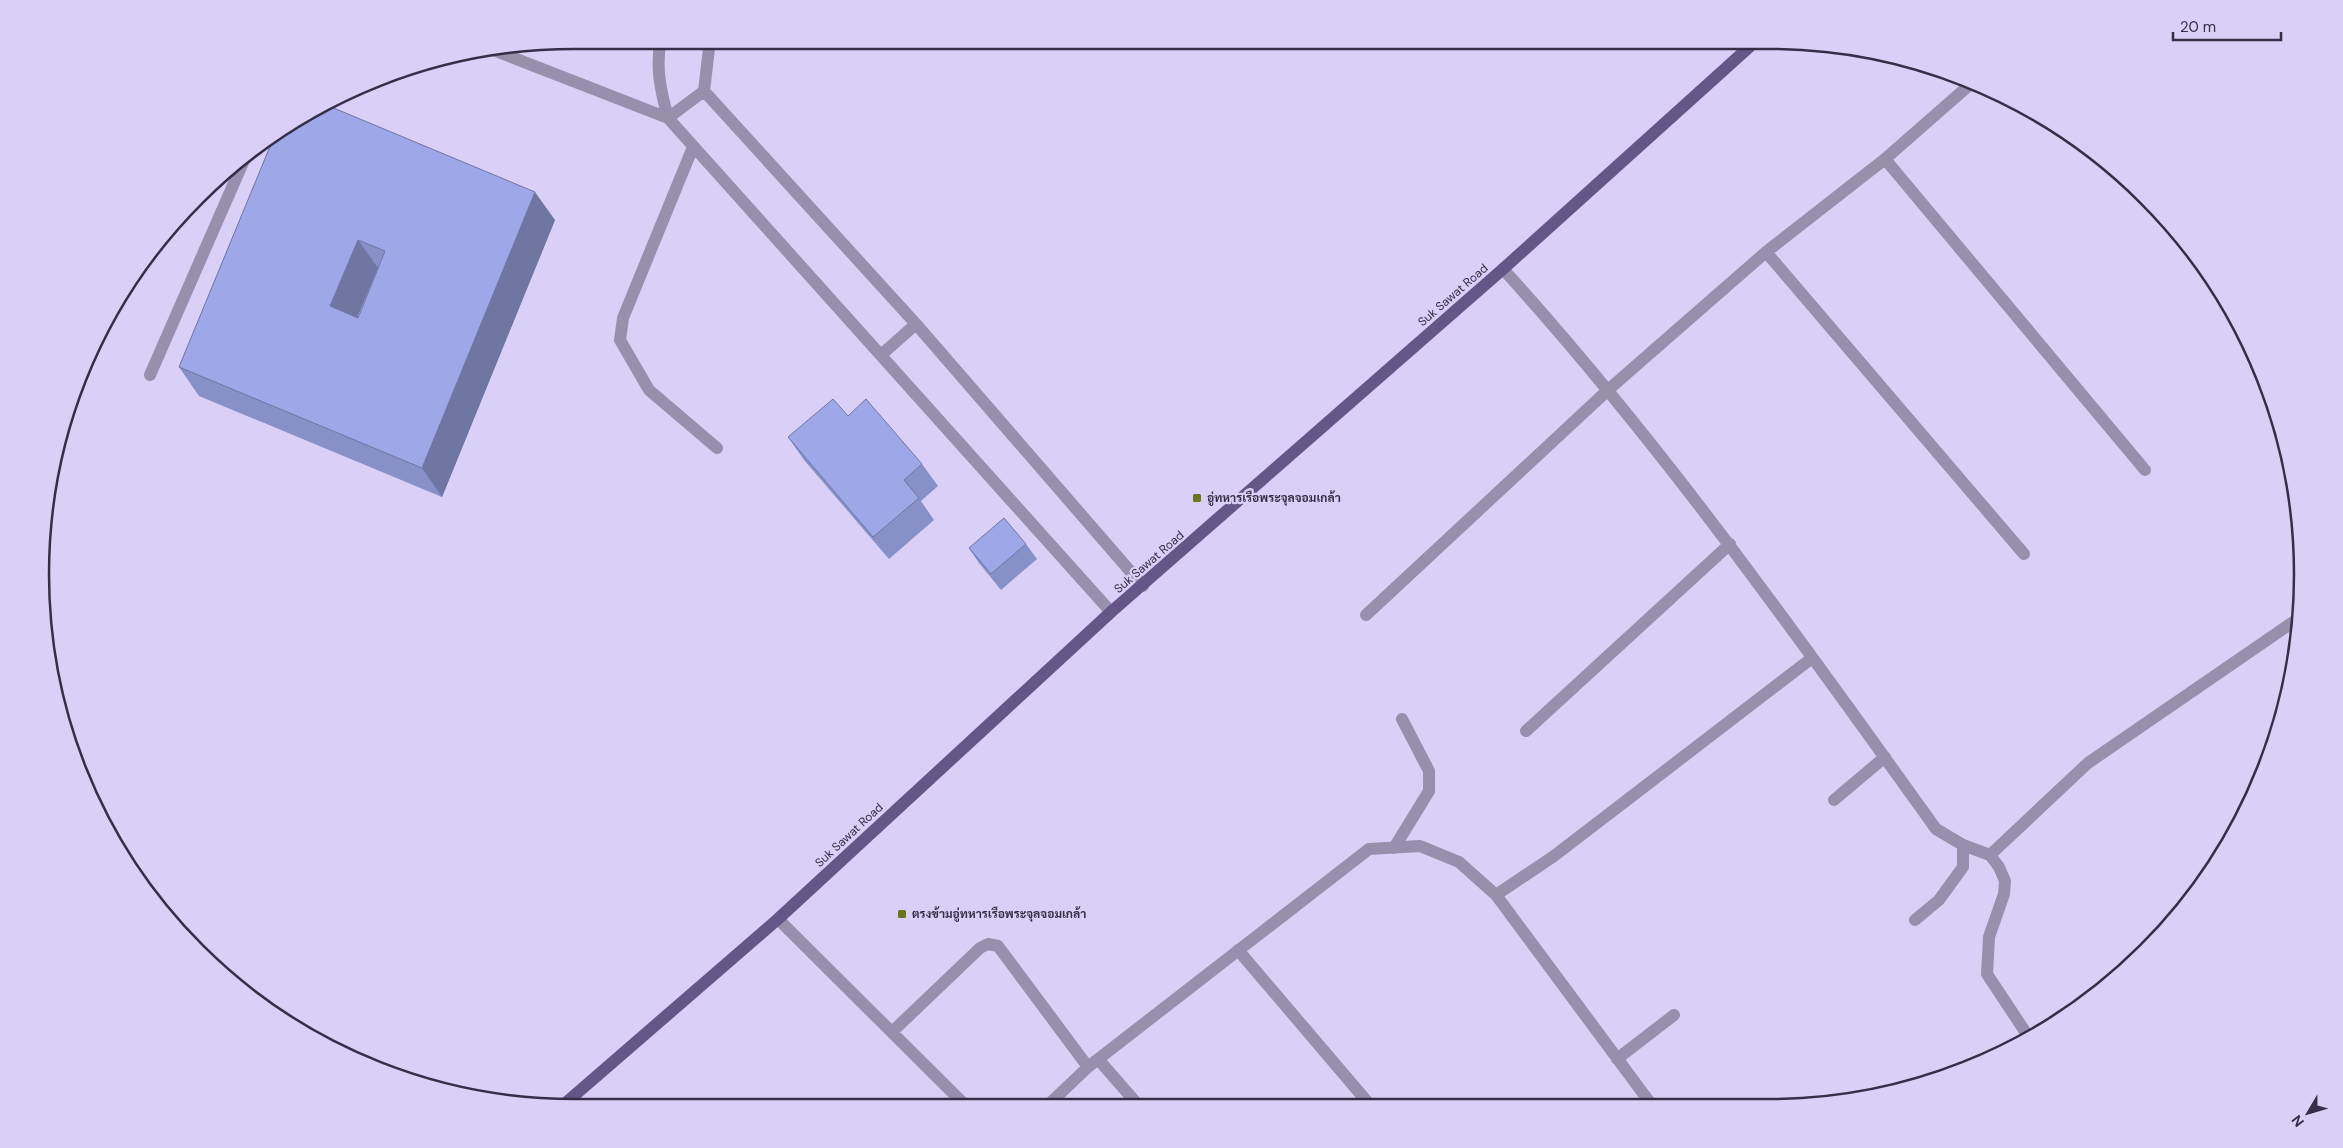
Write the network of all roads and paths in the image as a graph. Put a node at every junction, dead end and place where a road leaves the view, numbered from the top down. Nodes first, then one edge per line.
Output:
1 (660, 49) edge
2 (709, 49) edge
3 (1747, 49) edge
4 (502, 54) edge
5 (1966, 88) edge
6 (704, 91) junction
7 (668, 118) junction
8 (693, 147) junction
9 (1885, 159) junction
10 (240, 169) edge
11 (1766, 252) junction
12 (1503, 269) junction
13 (916, 324) junction
14 (881, 355) junction
15 (150, 375) dead end
16 (1608, 390) junction
17 (717, 448) dead end
18 (2145, 470) dead end
19 (1730, 544) junction
20 (2024, 554) dead end
21 (1143, 586) junction
22 (1112, 612) junction
23 (1366, 615) dead end
24 (2292, 623) edge
25 (1812, 658) junction
26 (1402, 719) dead end
27 (1526, 731) dead end
28 (1885, 757) junction
29 (1834, 800) dead end
30 (1963, 845) junction
31 (1394, 848) junction
32 (1990, 855) junction
33 (1496, 895) junction
34 (778, 919) junction
35 (1914, 920) dead end
36 (1238, 950) junction
37 (1674, 1015) dead end
38 (893, 1031) junction
39 (2026, 1032) edge
40 (1617, 1059) junction
41 (1093, 1063) junction
42 (570, 1099) edge
43 (959, 1099) edge
44 (1054, 1099) edge
45 (1132, 1099) edge
46 (1365, 1099) edge
47 (1646, 1099) edge

1 - 7 street
2 - 6 street
3 - 12 main road, Suk Sawat Road
4 - 7 street
5 - 9 street
6 - 7 street
6 - 13 street
7 - 8 street
8 - 14 street
8 - 17 street
9 - 11 street
9 - 18 street
10 - 15 street
11 - 16 street
11 - 20 street
12 - 16 street
12 - 21 main road, Suk Sawat Road
13 - 14 street
13 - 21 street
14 - 22 street
16 - 19 street
16 - 23 street
19 - 25 street
19 - 27 street
21 - 22 main road, Suk Sawat Road
22 - 34 main road, Suk Sawat Road
24 - 32 street
25 - 28 street
25 - 33 street
26 - 31 street
28 - 29 street
28 - 30 street
30 - 32 street
30 - 35 street
31 - 33 street
31 - 36 street
32 - 39 street
33 - 40 street
34 - 38 street
34 - 42 main road, Suk Sawat Road
36 - 41 street
36 - 46 street
37 - 40 street
38 - 41 street
38 - 43 street
40 - 47 street
41 - 44 street
41 - 45 street

